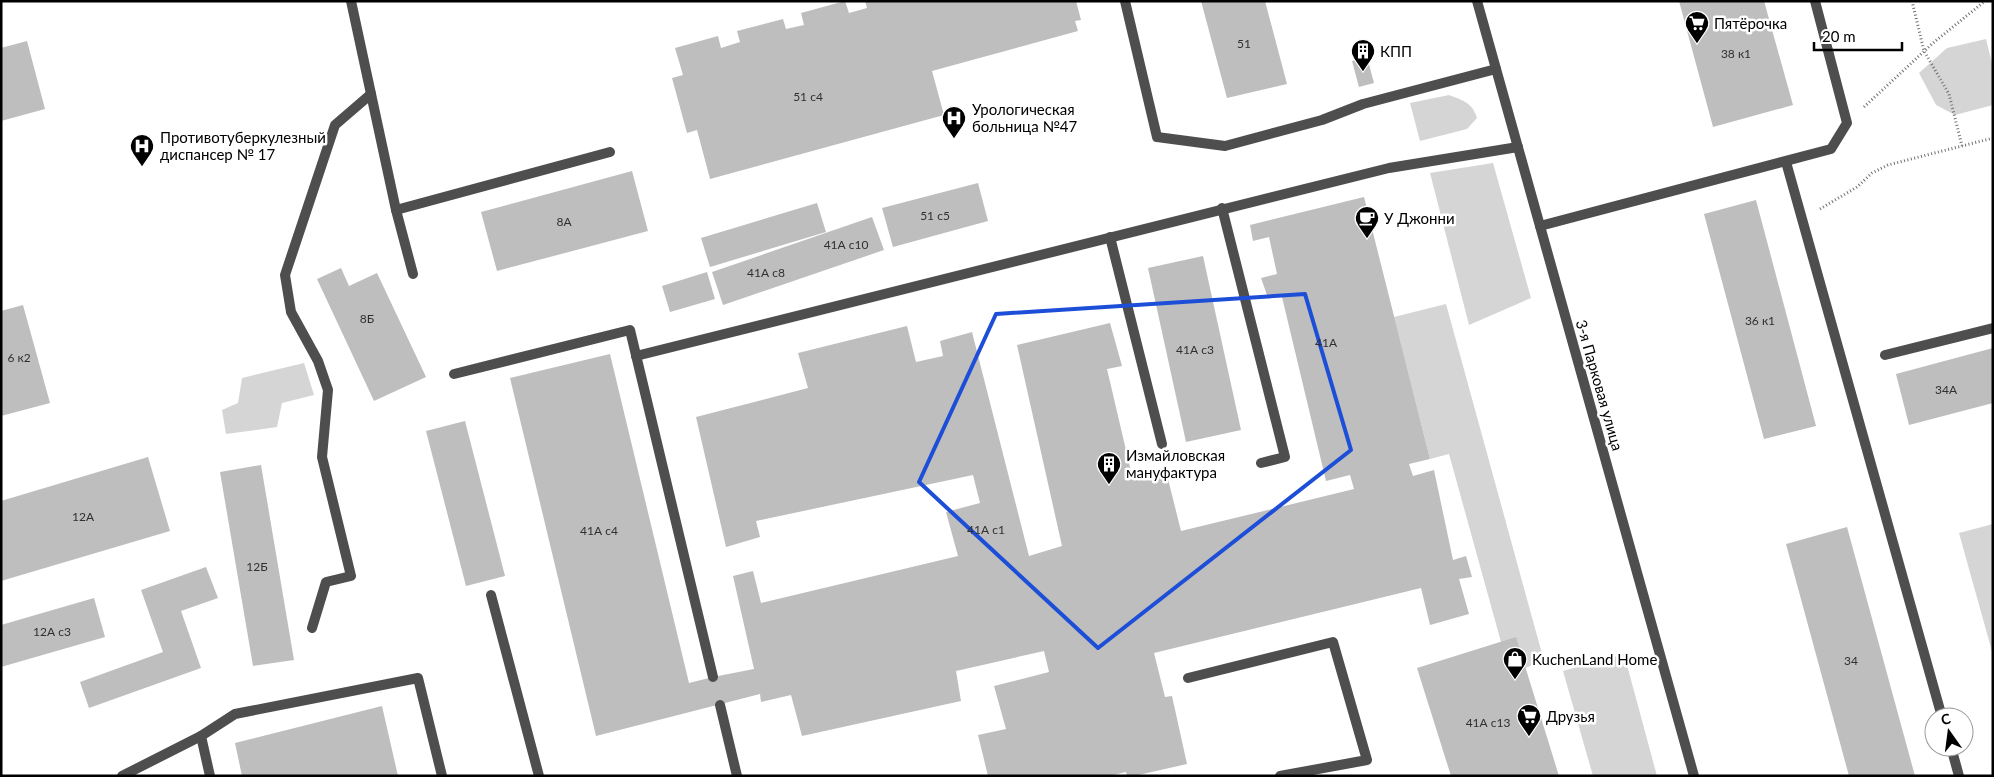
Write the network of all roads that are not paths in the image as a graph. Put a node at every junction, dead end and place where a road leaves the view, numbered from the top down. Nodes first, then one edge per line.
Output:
1 (351, 1) edge
2 (1124, 1) edge
3 (1478, 1) edge
4 (1815, 1) edge
5 (1496, 69) junction
6 (371, 94) junction
7 (1518, 147) junction
8 (610, 152) dead end
9 (1786, 162) junction
10 (1222, 208) junction
11 (396, 210) junction
12 (1540, 226) junction
13 (1110, 237) junction
14 (413, 274) dead end
15 (1993, 328) edge
16 (1885, 355) dead end
17 (636, 356) junction
18 (454, 374) dead end
19 (1162, 444) dead end
20 (1261, 463) dead end
21 (491, 596) dead end
22 (312, 628) dead end
23 (713, 677) dead end
24 (1188, 678) dead end
25 (720, 705) dead end
26 (1939, 707) edge
27 (201, 736) junction
28 (1954, 757) edge
29 (122, 776) edge
30 (210, 776) edge
31 (442, 776) edge
32 (539, 776) edge
33 (737, 776) edge
34 (1280, 776) edge
35 (1694, 776) edge
36 (1959, 776) edge

1 - 6 street
2 - 5 street
3 - 5 street, 3-я Парковая улица
4 - 9 street
5 - 7 street, 3-я Парковая улица
6 - 11 street
6 - 22 street
7 - 10 street
7 - 12 street, 3-я Парковая улица
8 - 11 street
9 - 12 street
9 - 26 street
10 - 13 street
10 - 20 street
11 - 14 street
12 - 35 street, 3-я Парковая улица
13 - 17 street
13 - 19 street
15 - 16 street
17 - 18 street
17 - 23 street
21 - 32 street
24 - 34 street
25 - 33 street
27 - 29 street
27 - 30 street
27 - 31 street
28 - 36 street

